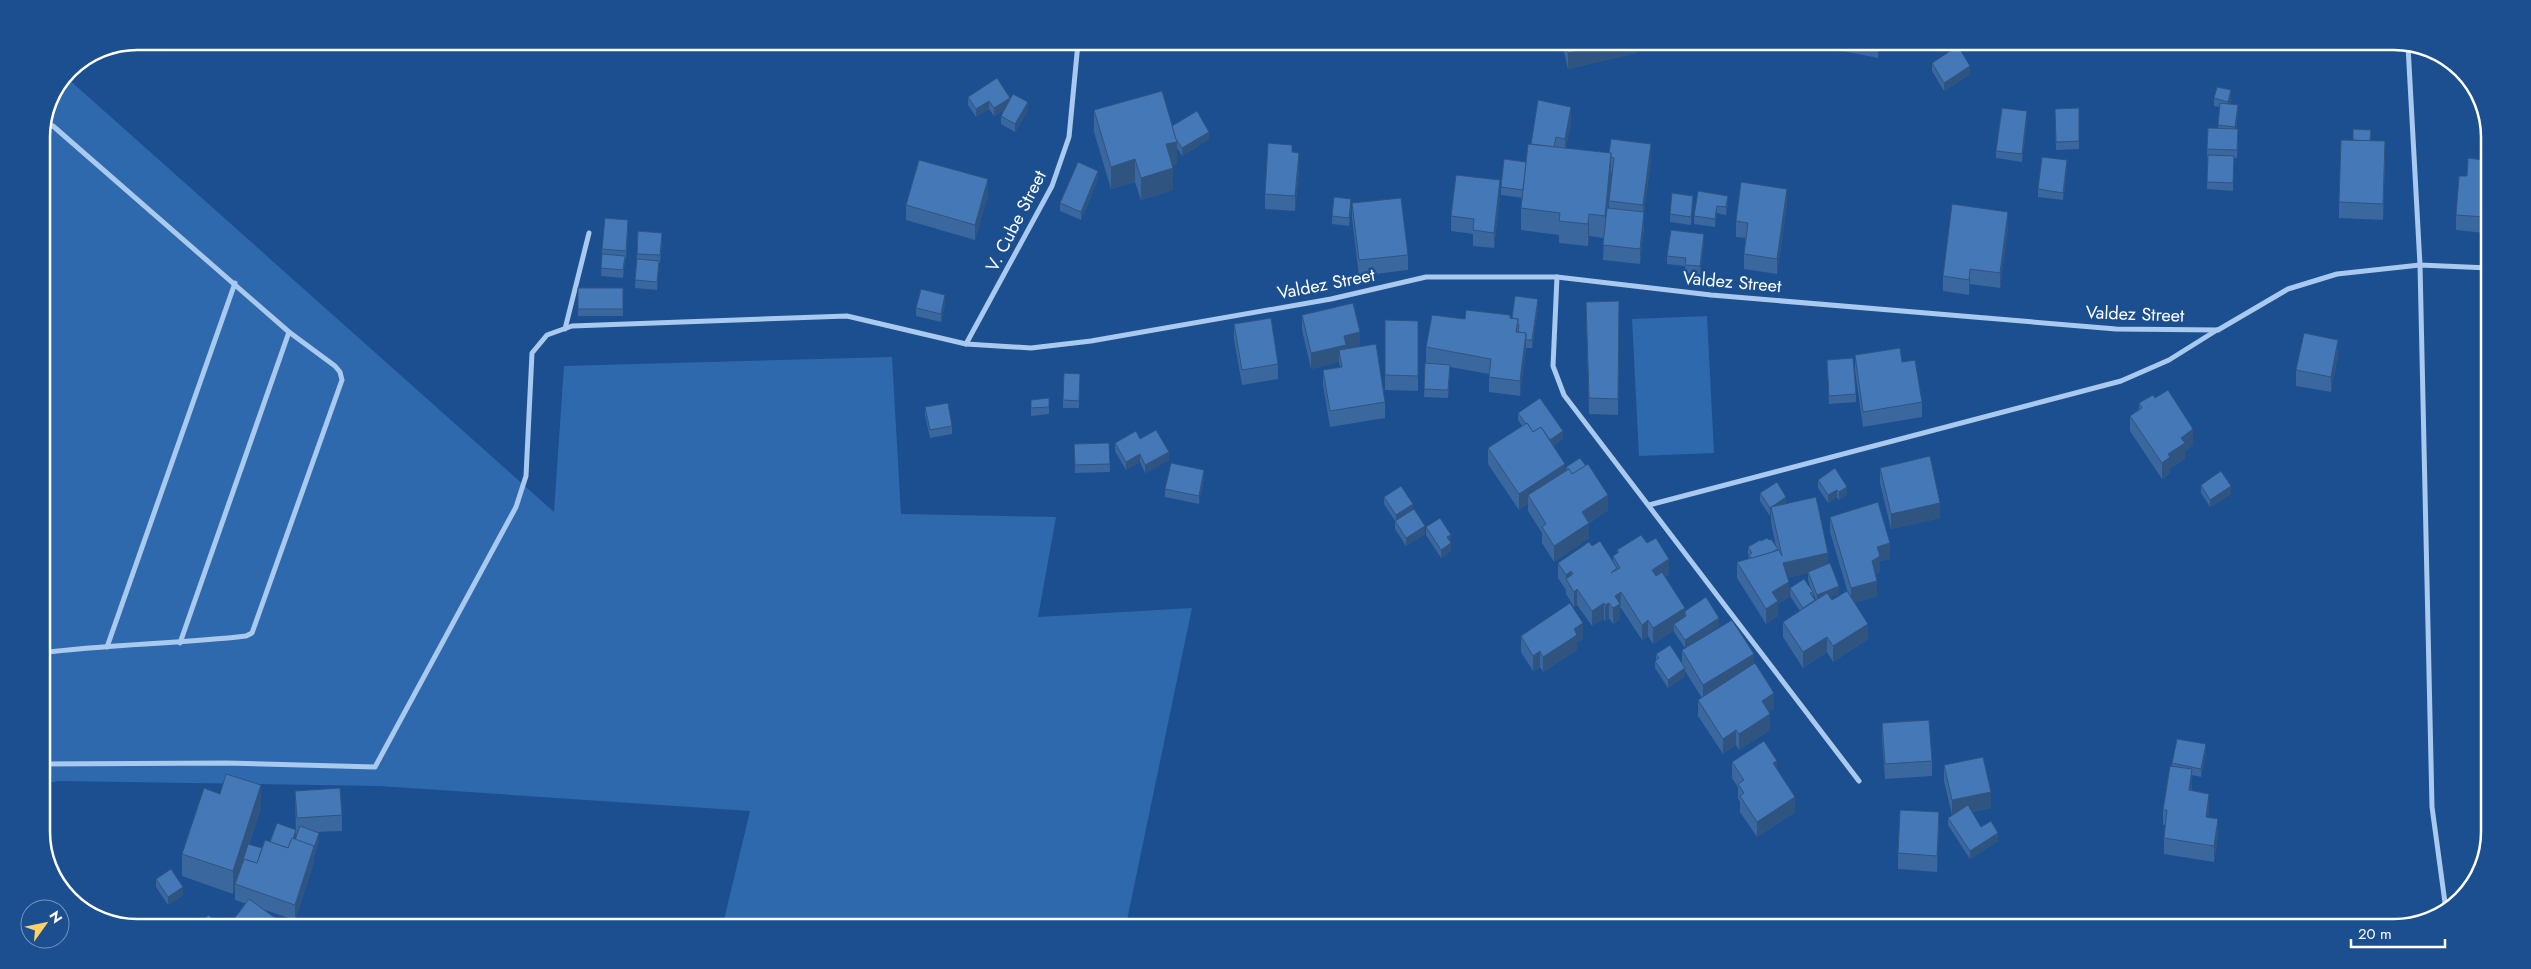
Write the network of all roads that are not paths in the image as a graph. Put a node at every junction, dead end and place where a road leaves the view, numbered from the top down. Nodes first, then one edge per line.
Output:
1 (1077, 50) edge
2 (2408, 52) edge
3 (51, 125) edge
4 (590, 233) dead end
5 (2420, 265) junction
6 (2481, 268) edge
7 (1557, 278) junction
8 (234, 283) junction
9 (565, 329) junction
10 (2218, 330) junction
11 (289, 332) junction
12 (966, 344) junction
13 (1649, 504) junction
14 (180, 643) junction
15 (106, 647) junction
16 (50, 652) edge
17 (50, 764) edge
18 (1859, 781) dead end
19 (2445, 902) edge

1 - 12 street, V. Cube Street
2 - 5 street
3 - 8 street
4 - 9 street
5 - 6 street
5 - 10 street
5 - 19 street
7 - 10 street, Valdez Street
7 - 12 street, Valdez Street
7 - 13 street
8 - 11 street
8 - 15 street
9 - 12 street, Valdez Street
9 - 17 street, Valdez Street
10 - 13 street
11 - 14 street
11 - 14 street
13 - 18 street
14 - 15 street
15 - 16 street

